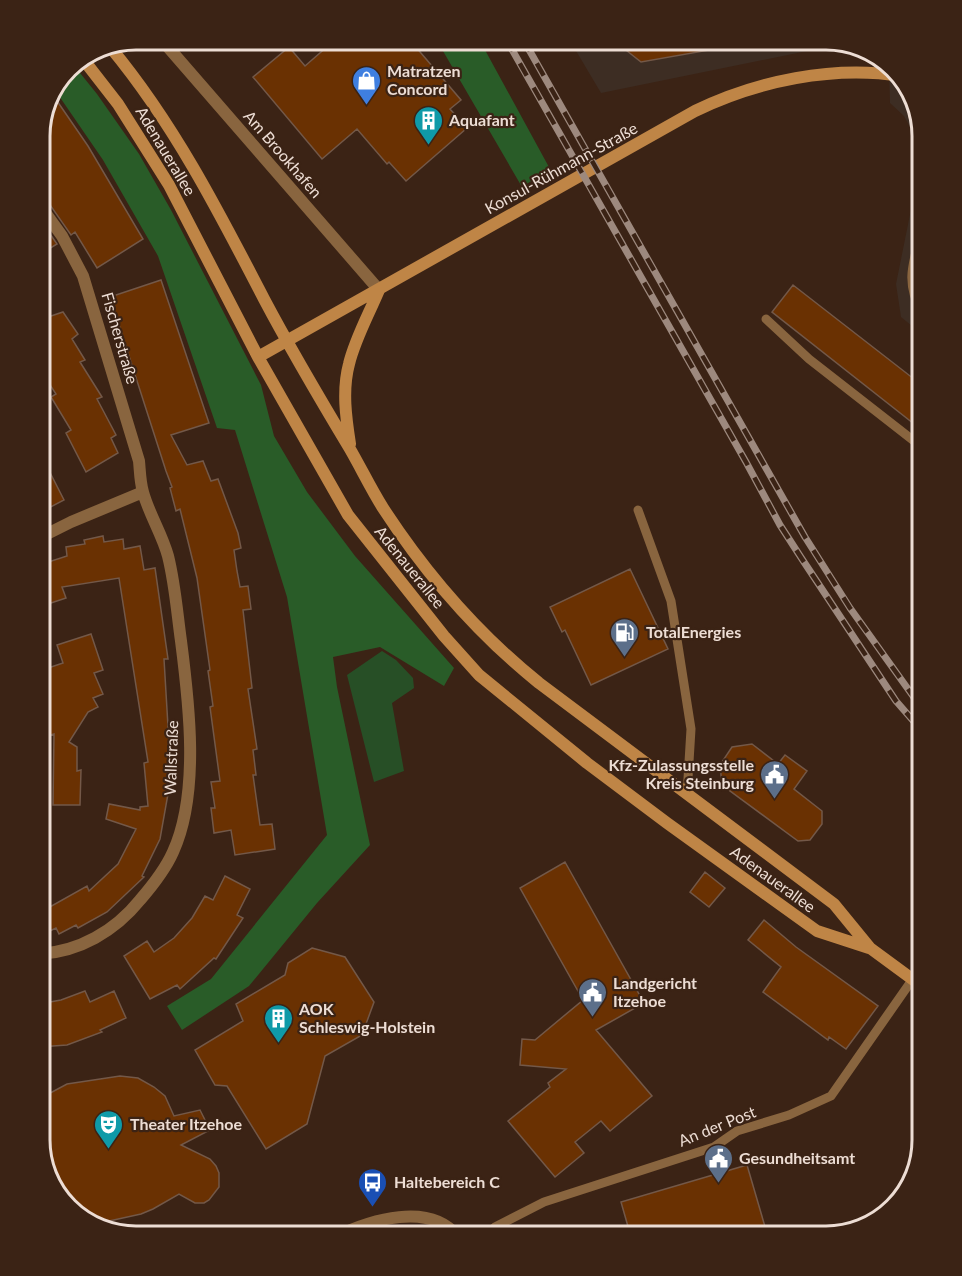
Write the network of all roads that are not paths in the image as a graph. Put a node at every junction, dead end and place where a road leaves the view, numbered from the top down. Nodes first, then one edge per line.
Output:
1 (170, 49) edge
2 (114, 52) edge
3 (87, 65) edge
4 (886, 74) edge
5 (50, 220) edge
6 (379, 290) junction
7 (766, 319) dead end
8 (287, 342) junction
9 (258, 357) junction
10 (912, 440) edge
11 (351, 452) junction
12 (143, 492) junction
13 (638, 510) dead end
14 (50, 533) edge
15 (687, 795) junction
16 (870, 948) junction
17 (49, 952) edge
18 (912, 979) edge
19 (912, 991) edge
20 (364, 1226) edge
21 (446, 1226) edge
22 (497, 1226) edge

1 - 6 street, Am Brookhafen
2 - 8 main road, Adenauerallee
3 - 9 main road, Adenauerallee
4 - 6 main road, Konsul-Rühmann-Straße
5 - 12 street, Fischerstraße
6 - 8 main road, Konsul-Rühmann-Straße
6 - 11 main road
7 - 10 lane
8 - 9 main road, Konsul-Rühmann-Straße
8 - 11 main road, Adenauerallee
9 - 16 main road, Adenauerallee
11 - 15 main road, Adenauerallee
12 - 14 street
12 - 17 street, Wallstraße
13 - 15 lane
15 - 16 main road, Adenauerallee
16 - 18 main road, Adenauerallee
19 - 22 lane, An der Post
20 - 21 street

